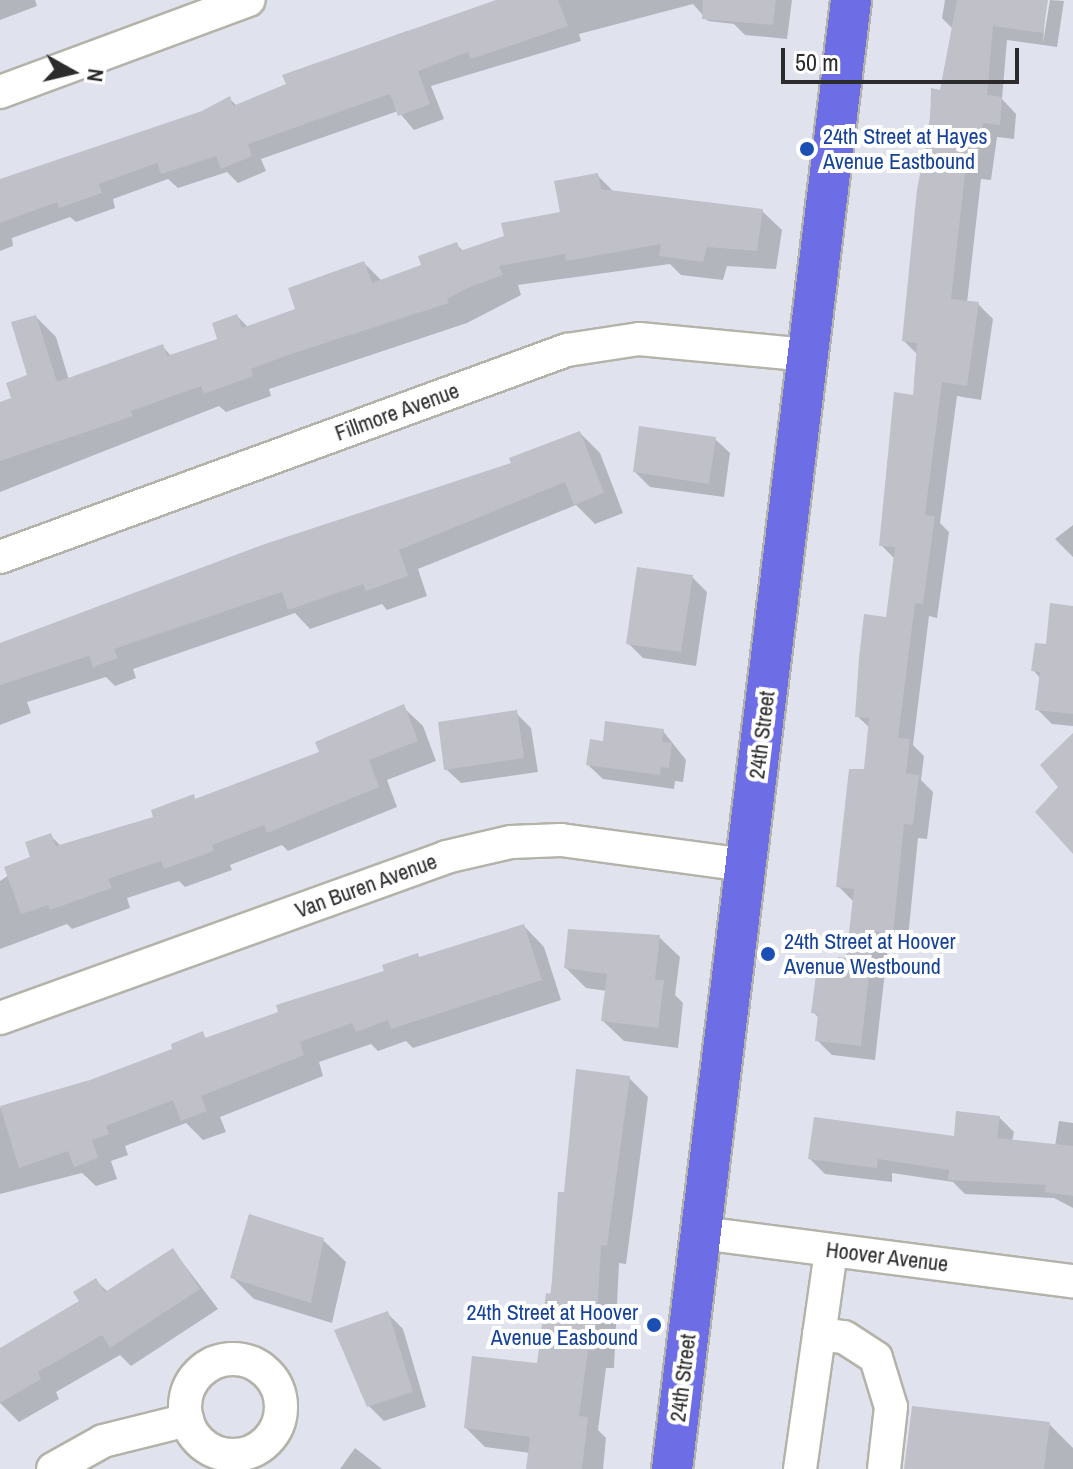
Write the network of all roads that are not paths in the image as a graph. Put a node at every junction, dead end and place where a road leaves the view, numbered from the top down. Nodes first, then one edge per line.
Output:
1 (249, 0) edge
2 (851, 0) edge
3 (0, 92) edge
4 (807, 355) junction
5 (0, 557) edge
6 (746, 865) junction
7 (0, 1018) edge
8 (701, 1233) junction
9 (831, 1250) junction
10 (1073, 1281) edge
11 (819, 1334) junction
12 (187, 1420) dead end
13 (53, 1469) edge
14 (672, 1469) edge
15 (800, 1469) edge
16 (884, 1469) edge

1 - 3 street
2 - 4 main road, 24th Street
4 - 5 street, Fillmore Avenue
4 - 6 main road, 24th Street
6 - 7 street, Van Buren Avenue
6 - 8 main road, 24th Street
8 - 9 street, Hoover Avenue
8 - 14 main road, 24th Street
9 - 10 street, Hoover Avenue
9 - 11 street
11 - 15 street
11 - 16 street
12 - 13 street

